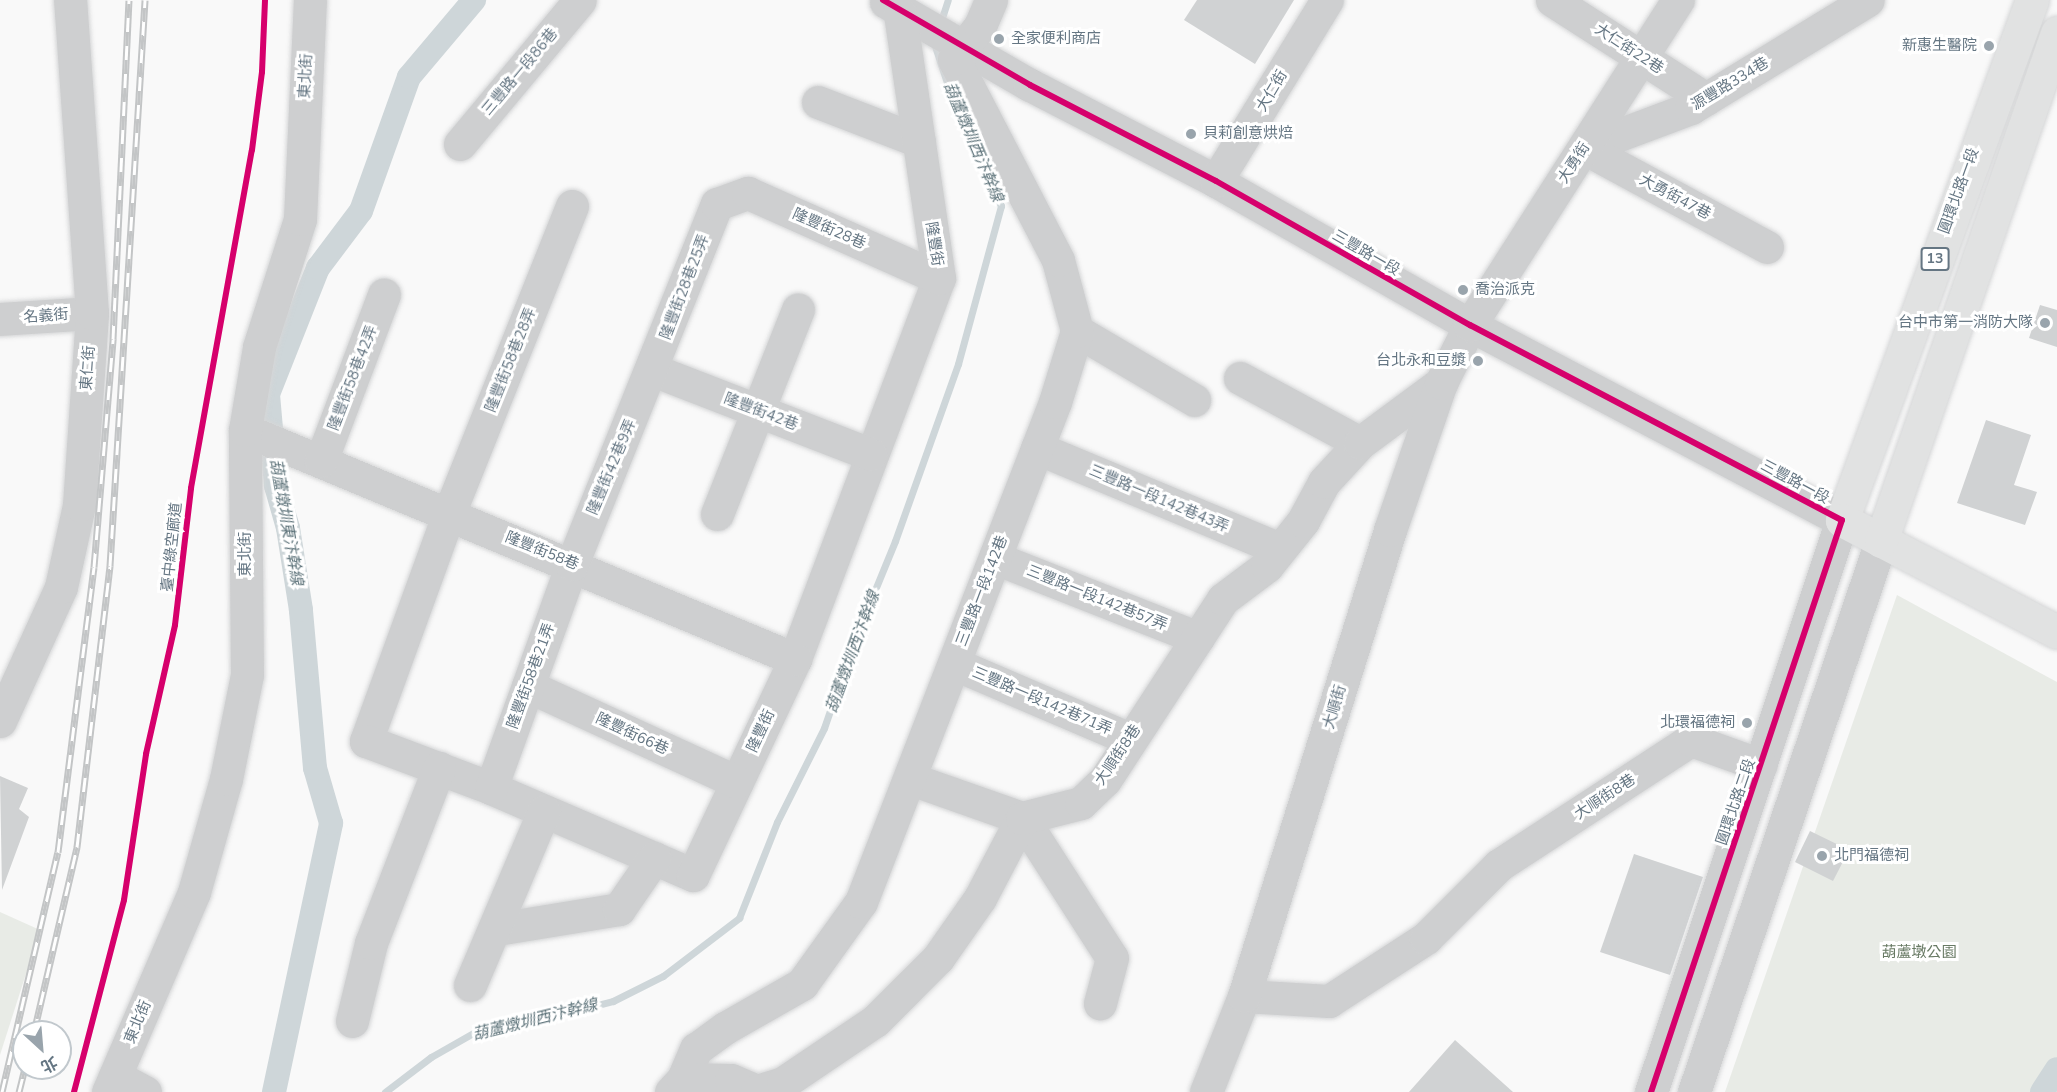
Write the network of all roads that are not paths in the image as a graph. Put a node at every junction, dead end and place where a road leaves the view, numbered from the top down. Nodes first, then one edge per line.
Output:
1 (70, 0) edge
2 (310, 0) edge
3 (580, 0) edge
4 (991, 0) edge
5 (1328, 0) edge
6 (1552, 0) edge
7 (1678, 0) edge
8 (1868, 0) edge
9 (2032, 0) edge
10 (891, 6) edge
11 (2057, 33) edge
12 (962, 47) junction
13 (1641, 57) junction
14 (1706, 99) junction
15 (818, 102) dead end
16 (919, 141) junction
17 (460, 144) dead end
18 (1584, 148) junction
19 (1216, 181) junction
20 (717, 204) joint
21 (572, 206) dead end
22 (1767, 247) dead end
23 (939, 278) junction
24 (384, 294) dead end
25 (798, 309) dead end
26 (92, 313) junction
27 (0, 319) edge
28 (1470, 325) junction
29 (1077, 331) junction
30 (653, 370) junction
31 (1240, 378) dead end
32 (1441, 383) junction
33 (1194, 400) dead end
34 (758, 411) junction
35 (264, 437) junction
36 (1360, 443) junction
37 (1037, 448) junction
38 (870, 454) junction
39 (321, 461) junction
40 (449, 513) junction
41 (717, 514) dead end
42 (1842, 520) junction
43 (1881, 540) junction
44 (1280, 549) junction
45 (995, 558) junction
46 (572, 564) junction
47 (2057, 632) edge
48 (1198, 638) junction
49 (795, 659) junction
50 (955, 664) junction
51 (528, 686) junction
52 (0, 722) edge
53 (1128, 738) junction
54 (1761, 765) junction
55 (439, 768) junction
56 (910, 779) junction
57 (737, 782) junction
58 (491, 788) junction
59 (544, 811) junction
60 (1022, 818) junction
61 (654, 858) junction
62 (497, 929) junction
63 (470, 985) dead end
64 (1244, 996) junction
65 (1100, 1003) dead end
66 (352, 1021) dead end
67 (112, 1084) edge
68 (677, 1085) edge
69 (145, 1092) edge
70 (757, 1092) edge
71 (1206, 1092) edge
72 (1651, 1092) edge
73 (1694, 1092) edge

1 - 26 street, 東仁街
2 - 35 street, 東北街
3 - 17 street, 三豐路一段86巷
4 - 12 street
5 - 19 street, 大仁街
6 - 13 street, 大仁街22巷
7 - 13 street, 大勇街
8 - 14 street, 源豐路334巷
9 - 42 main road, 圓環北路一段 / 13
10 - 12 street, 三豐路一段
10 - 16 street, 隆豐街
11 - 43 main road
12 - 19 street, 三豐路一段
12 - 29 street
13 - 14 street, 大仁街22巷
13 - 18 street, 大勇街
14 - 18 street, 源豐路334巷
15 - 16 street
16 - 23 street, 隆豐街
18 - 22 street, 大勇街47巷
18 - 28 street, 大勇街
19 - 28 street, 三豐路一段
20 - 23 street, 隆豐街28巷
20 - 30 street, 隆豐街28巷25弄
21 - 40 street, 隆豐街58巷28弄
23 - 38 street, 隆豐街
24 - 39 street, 隆豐街58巷42弄
25 - 34 street
26 - 27 street, 名義街
26 - 52 street, 東仁街
28 - 32 street, 大順街
28 - 42 street, 三豐路一段
29 - 33 street
29 - 37 street, 三豐路一段142巷
30 - 34 street, 隆豐街42巷
30 - 46 street, 隆豐街42巷9弄
31 - 36 street
32 - 36 street, 大順街8巷
32 - 64 street, 大順街
34 - 38 street, 隆豐街42巷
34 - 41 street
35 - 39 street, 隆豐街58巷
35 - 67 street, 東北街
36 - 44 street, 大順街8巷
37 - 44 street, 三豐路一段142巷43弄
37 - 45 street, 三豐路一段142巷
38 - 49 street, 隆豐街
39 - 40 street, 隆豐街58巷
40 - 46 street, 隆豐街58巷
40 - 55 street, 隆豐街
42 - 43 main road, 三豐路一段
42 - 54 street, 圓環北路二段
43 - 47 main road, 三豐路一段
43 - 73 street
44 - 48 street, 大順街8巷
45 - 48 street, 三豐路一段142巷57弄
45 - 50 street, 三豐路一段142巷
46 - 49 street, 隆豐街58巷
46 - 51 street, 隆豐街58巷21弄
48 - 53 street, 大順街8巷
49 - 57 street, 隆豐街
50 - 53 street, 三豐路一段142巷71弄
50 - 56 street, 三豐路一段142巷
51 - 57 street, 隆豐街66巷
51 - 58 street, 隆豐街58巷21弄
53 - 60 street, 大順街8巷
54 - 64 street, 大順街8巷
54 - 72 street, 圓環北路二段
55 - 58 street, 隆豐街
55 - 66 street
56 - 60 street
56 - 68 street, 三豐路一段142巷
57 - 61 street, 隆豐街
58 - 59 street, 隆豐街
59 - 61 street, 隆豐街
59 - 62 street
60 - 65 street
60 - 70 street
61 - 62 street
62 - 63 street
64 - 71 street, 大順街
67 - 69 street
68 - 70 street

